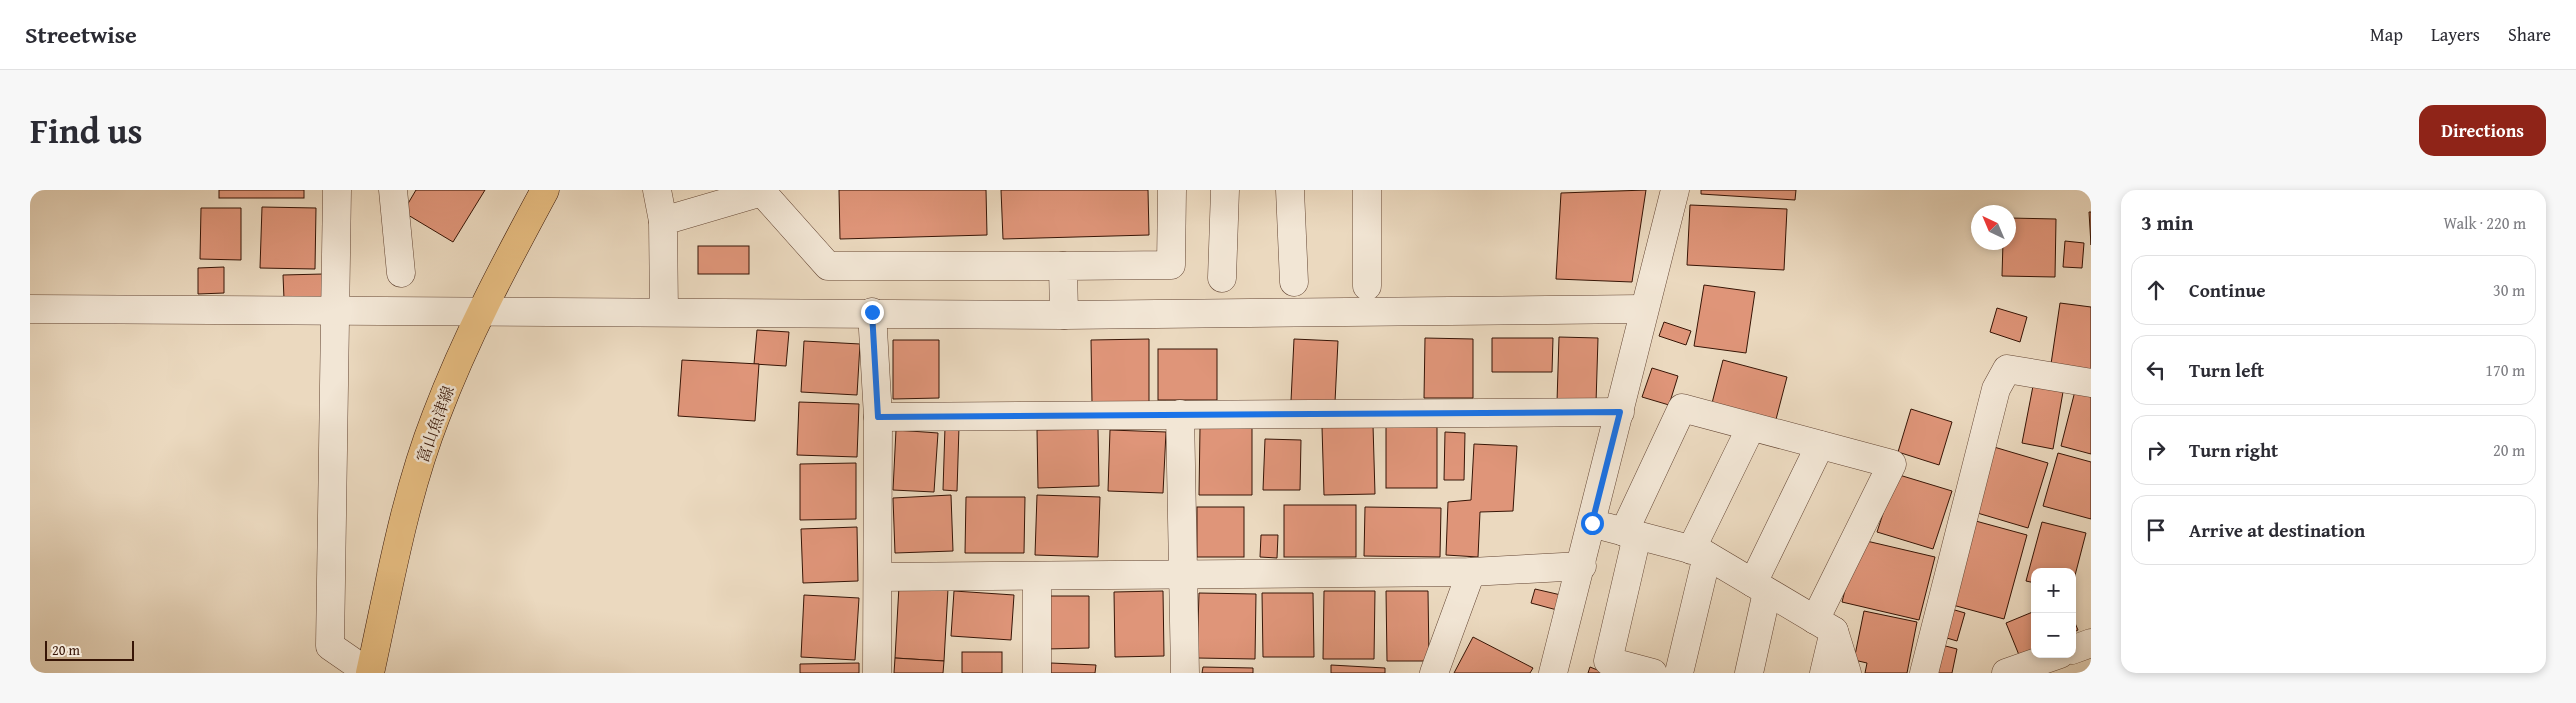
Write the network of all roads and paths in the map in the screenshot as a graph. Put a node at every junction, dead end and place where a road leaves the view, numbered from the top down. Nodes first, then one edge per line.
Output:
1 (337, 190) edge
2 (393, 190) edge
3 (545, 190) edge
4 (657, 190) edge
5 (1172, 190) edge
6 (1225, 190) edge
7 (1290, 190) edge
8 (1367, 190) edge
9 (1675, 190) edge
10 (764, 191) edge
11 (663, 221) junction
12 (1063, 266) junction
13 (401, 273) dead end
14 (1222, 278) dead end
15 (1294, 282) dead end
16 (1367, 286) dead end
17 (1643, 308) junction
18 (30, 309) edge
19 (336, 310) junction
20 (481, 312) junction
21 (664, 312) junction
22 (872, 312) junction
23 (1064, 316) junction
24 (2091, 382) edge
25 (1620, 412) junction
26 (1180, 414) junction
27 (878, 417) junction
28 (1751, 427) junction
29 (1820, 445) junction
30 (1592, 523) junction
31 (1630, 534) junction
32 (1699, 553) junction
33 (1582, 566) junction
34 (1471, 572) junction
35 (1183, 574) junction
36 (1038, 576) junction
37 (878, 577) junction
38 (1760, 587) junction
39 (1824, 626) junction
40 (2091, 643) edge
41 (2076, 649) edge
42 (2049, 658) edge
43 (369, 673) edge
44 (877, 673) edge
45 (1037, 673) edge
46 (1185, 673) edge
47 (1434, 673) edge
48 (1553, 673) edge
49 (1653, 673) edge
50 (1679, 673) edge
51 (1750, 673) edge
52 (1824, 673) edge
53 (1847, 673) edge
54 (1924, 673) edge
55 (2006, 673) edge

1 - 19 street
2 - 13 street
3 - 20 main road, 富山魚津線
4 - 11 street
5 - 12 street
6 - 14 street
7 - 15 street
8 - 16 street
9 - 17 street
10 - 11 street
10 - 12 street
11 - 21 street
12 - 23 street
17 - 23 street
17 - 25 street
18 - 19 street
19 - 20 street
19 - 43 street
20 - 21 street
20 - 43 main road, 富山魚津線
21 - 22 street
22 - 23 street
22 - 27 street
24 - 54 street
25 - 26 street
25 - 30 street
26 - 27 street
26 - 35 street
27 - 37 street
28 - 29 street
28 - 31 street
28 - 32 street
29 - 38 street
29 - 39 street
30 - 31 street
30 - 33 street
31 - 32 street
31 - 49 street
32 - 38 street
32 - 50 street
33 - 34 street
33 - 48 street
34 - 35 street
34 - 47 street
35 - 36 street
35 - 46 street
36 - 37 street
36 - 45 street
37 - 44 street
38 - 39 street
38 - 51 street
39 - 52 street
39 - 53 street
40 - 41 street
42 - 55 street

